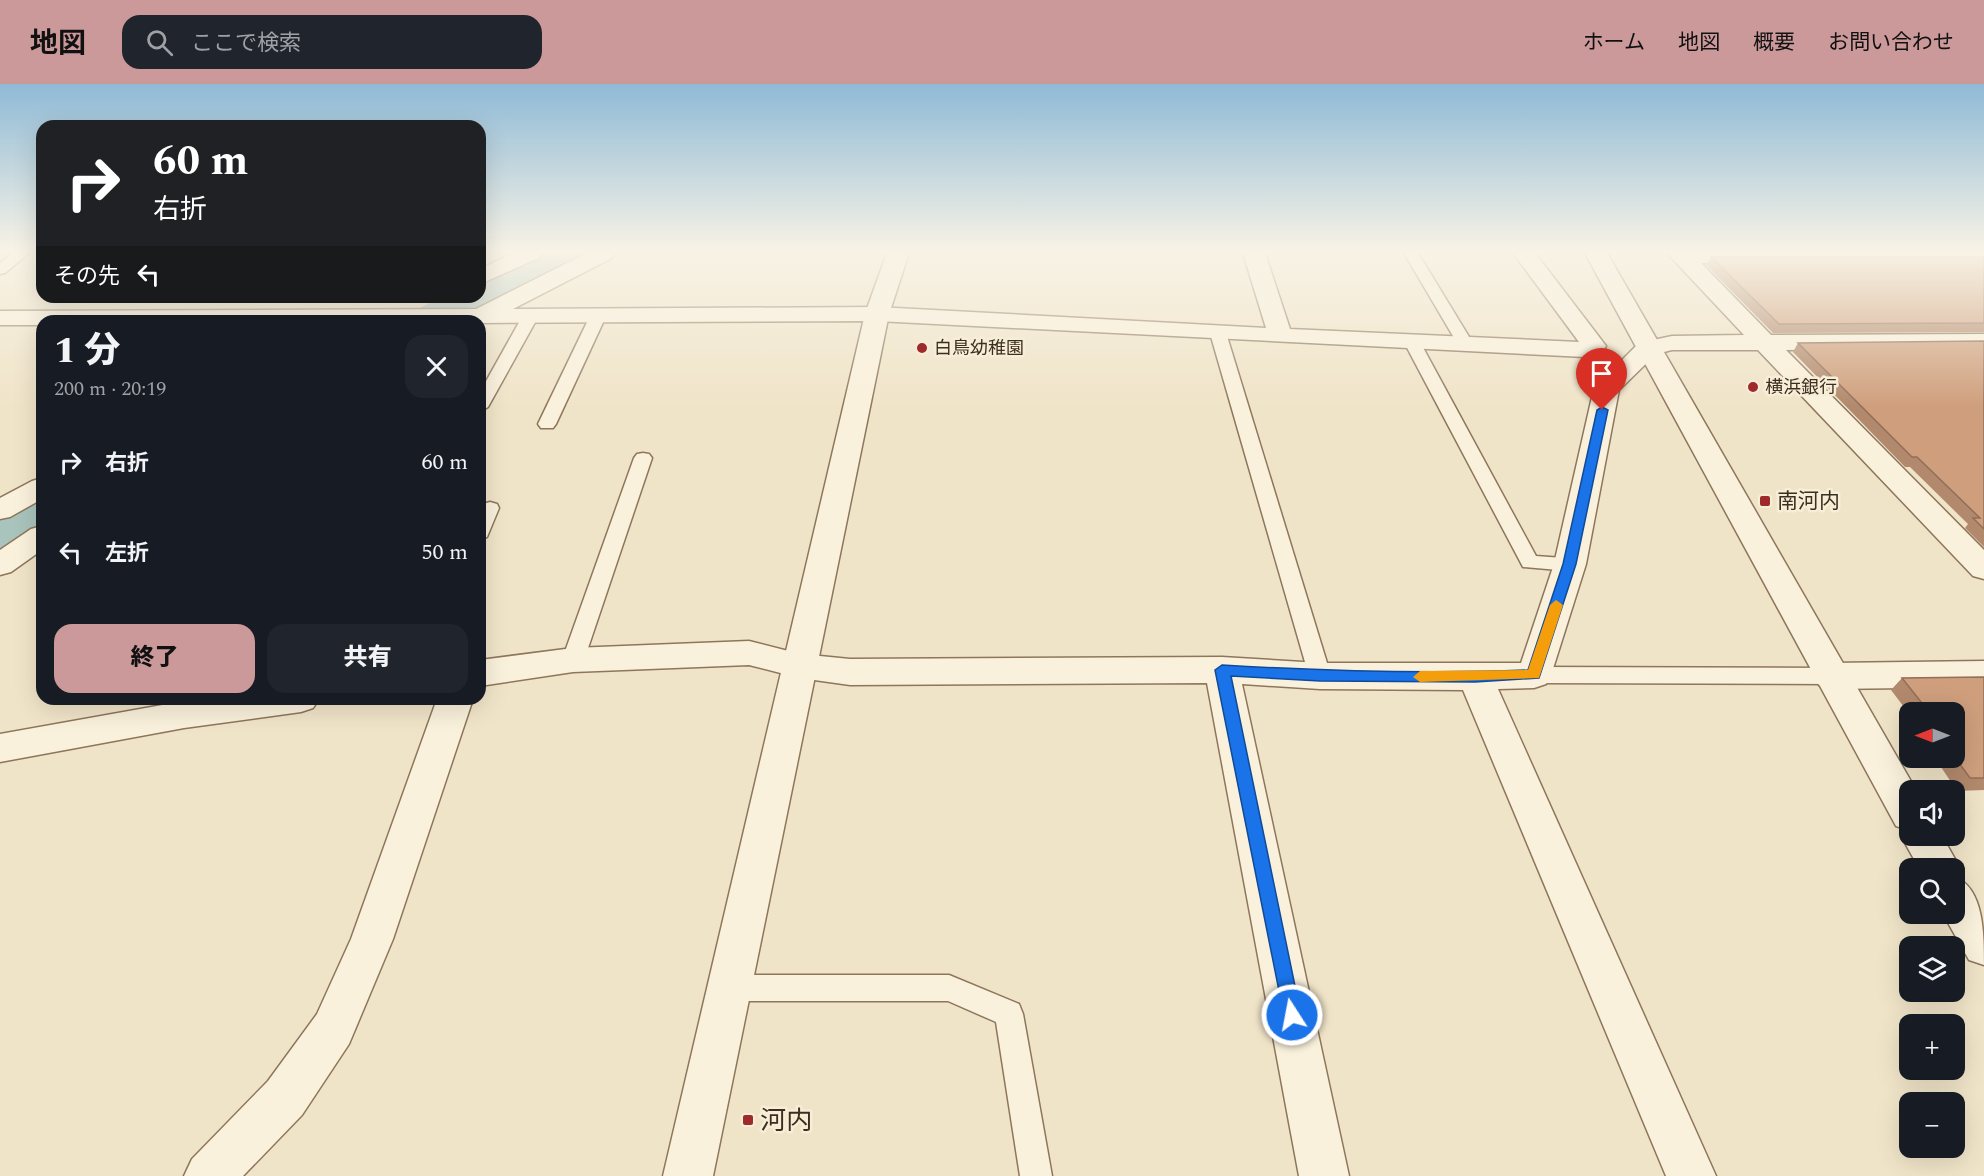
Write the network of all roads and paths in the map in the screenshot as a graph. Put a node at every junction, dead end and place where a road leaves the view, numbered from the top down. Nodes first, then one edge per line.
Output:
1 (30, 304) edge
2 (240, 304) edge
3 (423, 304) edge
4 (503, 304) edge
5 (880, 304) edge
6 (1270, 304) edge
7 (1441, 304) edge
8 (1562, 304) edge
9 (1623, 304) edge
10 (1726, 304) edge
11 (877, 314) junction
12 (229, 315) edge
13 (400, 315) edge
14 (481, 315) edge
15 (598, 316) junction
16 (0, 317) edge
17 (36, 317) edge
18 (530, 317) junction
19 (486, 319) edge
20 (1218, 333) junction
21 (1280, 336) junction
22 (1984, 341) edge
23 (1412, 342) junction
24 (1763, 343) junction
25 (1466, 345) junction
26 (1647, 348) junction
27 (486, 396) edge
28 (547, 424) dead end
29 (642, 458) dead end
30 (36, 490) edge
31 (490, 508) dead end
32 (0, 510) edge
33 (486, 518) edge
34 (36, 540) edge
35 (1569, 564) junction
36 (0, 565) edge
37 (1984, 569) edge
38 (573, 660) junction
39 (800, 666) junction
40 (1222, 670) junction
41 (486, 673) edge
42 (1984, 674) edge
43 (1534, 675) junction
44 (1320, 676) junction
45 (1831, 676) junction
46 (1475, 677) junction
47 (254, 705) edge
48 (453, 705) edge
49 (0, 748) edge
50 (1899, 796) edge
51 (1965, 913) edge
52 (1984, 946) edge
53 (729, 988) junction
54 (208, 1176) edge
55 (688, 1176) edge
56 (1036, 1176) edge
57 (1324, 1176) edge
58 (1691, 1176) edge

1 - 16 street
2 - 12 street
3 - 13 street
4 - 14 street
5 - 11 street
6 - 21 street
7 - 25 lane
8 - 25 street
9 - 26 street
10 - 24 street
11 - 15 street
11 - 20 street
11 - 39 street
15 - 18 street
15 - 28 lane
16 - 17 street
18 - 19 street
18 - 27 lane
20 - 21 street
20 - 44 lane
21 - 23 street
22 - 24 street
23 - 25 street
23 - 35 lane
24 - 26 street
24 - 37 street
26 - 35 street
26 - 45 street
29 - 38 lane
30 - 32 street
31 - 33 lane
34 - 36 street
35 - 43 street
38 - 39 street
38 - 41 street
39 - 40 street
39 - 53 street
40 - 44 street
40 - 57 street
42 - 45 street
43 - 45 lane
43 - 46 street
44 - 46 street
45 - 50 street
46 - 58 street
47 - 49 street
48 - 54 street
51 - 52 street
53 - 55 street
53 - 56 lane

